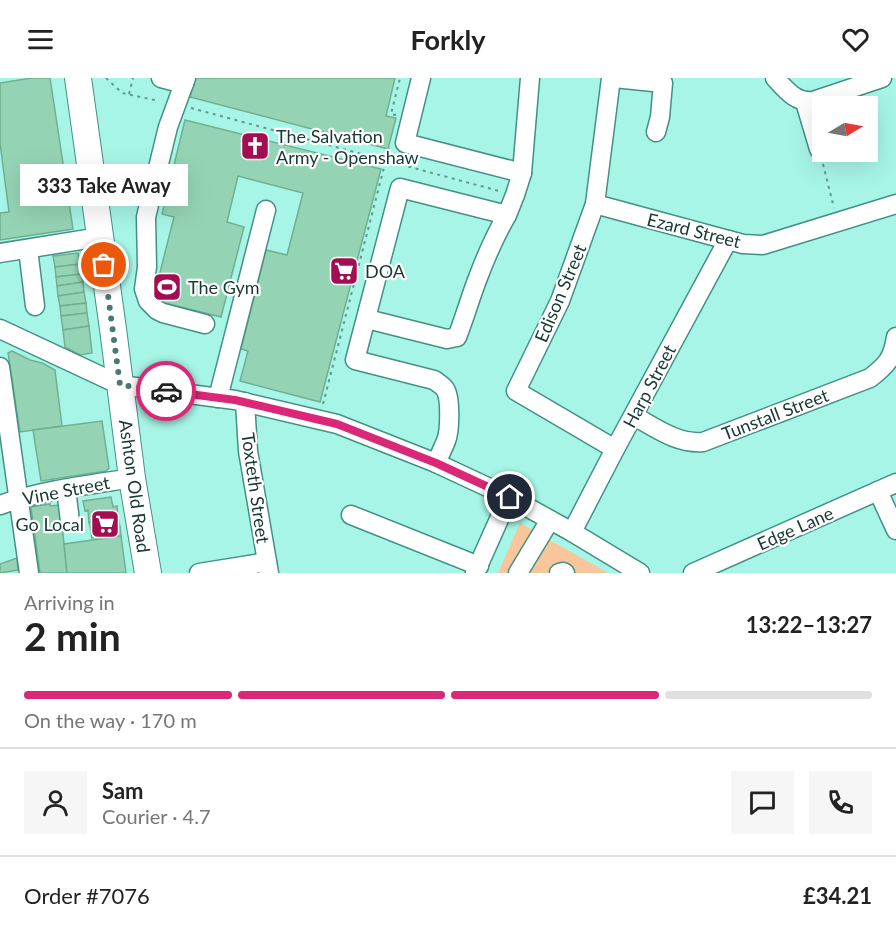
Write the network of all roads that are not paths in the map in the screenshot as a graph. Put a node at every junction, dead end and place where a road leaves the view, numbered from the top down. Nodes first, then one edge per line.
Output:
1 (78, 78) edge
2 (161, 78) edge
3 (422, 78) edge
4 (530, 78) edge
5 (613, 78) edge
6 (775, 78) edge
7 (882, 78) edge
8 (185, 81) edge
9 (805, 102) junction
10 (812, 126) edge
11 (656, 132) dead end
12 (522, 173) junction
13 (595, 204) junction
14 (895, 209) edge
15 (266, 210) dead end
16 (507, 215) junction
17 (100, 237) junction
18 (728, 240) junction
19 (28, 249) junction
20 (0, 253) edge
21 (35, 306) dead end
22 (367, 319) junction
23 (205, 324) dead end
24 (0, 329) edge
25 (896, 337) edge
26 (0, 367) edge
27 (120, 385) junction
28 (218, 398) junction
29 (245, 402) junction
30 (634, 416) junction
31 (11, 439) edge
32 (615, 449) junction
33 (436, 463) junction
34 (132, 478) junction
35 (896, 483) edge
36 (66, 489) junction
37 (878, 491) junction
38 (510, 497) junction
39 (19, 499) junction
40 (0, 505) edge
41 (351, 514) dead end
42 (550, 520) junction
43 (70, 521) dead end
44 (896, 530) edge
45 (572, 532) junction
46 (268, 568) edge
47 (477, 570) edge
48 (29, 573) edge
49 (148, 573) edge
50 (199, 573) edge
51 (519, 573) edge
52 (559, 573) edge
53 (565, 573) edge
54 (640, 573) edge
55 (693, 573) edge

1 - 17 highway, Ashton Old Road
2 - 8 street
3 - 12 street
4 - 12 street
5 - 11 street, Edison Street
5 - 13 street, Edison Street
6 - 9 street
7 - 9 street
8 - 23 street
9 - 10 street
12 - 16 street
13 - 18 street, Ezard Street
13 - 32 street, Edison Street
14 - 18 street, Ezard Street
15 - 28 street
16 - 22 street
16 - 22 street
17 - 19 street
17 - 27 highway, Ashton Old Road
18 - 30 street, Harp Street
19 - 20 street
19 - 21 street
22 - 33 street
24 - 27 street
25 - 30 street, Tunstall Street
26 - 31 street
27 - 28 street
27 - 34 highway, Ashton Old Road
28 - 29 street
29 - 33 street
29 - 46 street, Toxteth Street
30 - 32 street, Harp Street
31 - 39 street
32 - 45 street, Harp Street
33 - 38 street
34 - 36 street, Vine Street
34 - 49 highway, Ashton Old Road
35 - 37 street, Edge Lane
36 - 39 street, Vine Street
36 - 43 street
37 - 44 street
37 - 55 street, Edge Lane
38 - 42 street
38 - 47 street
39 - 40 street, Vine Street
39 - 48 street
41 - 47 street
42 - 45 street
42 - 51 street
45 - 54 street
46 - 50 street
52 - 53 street

